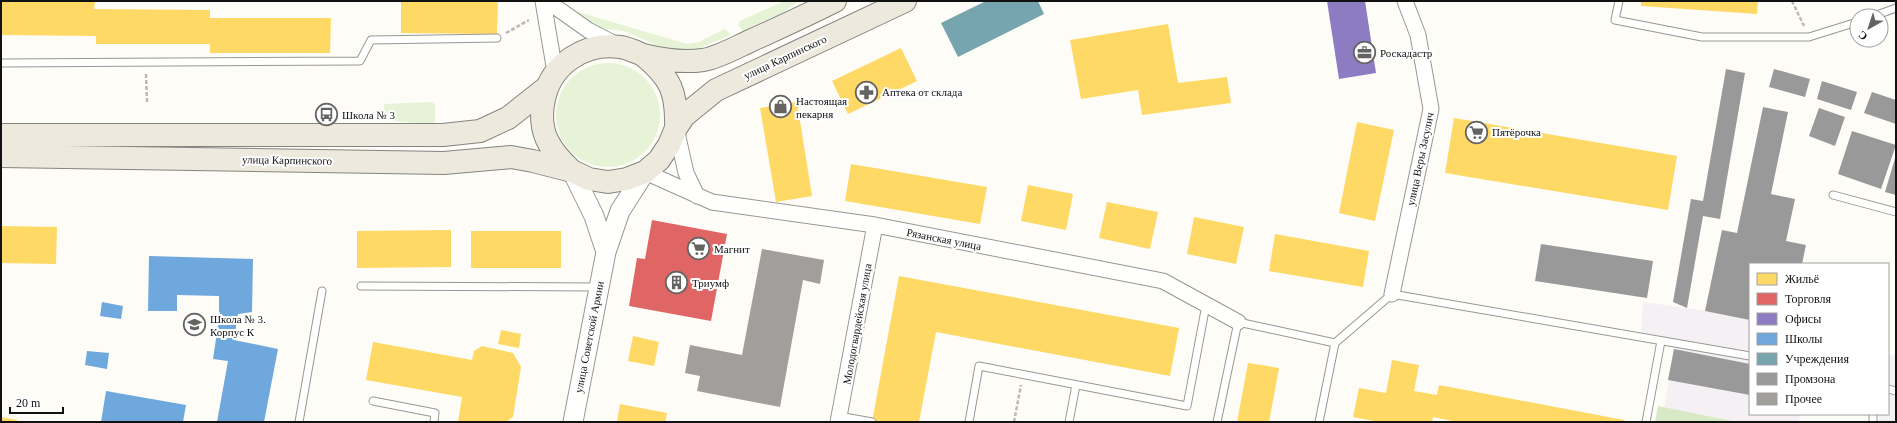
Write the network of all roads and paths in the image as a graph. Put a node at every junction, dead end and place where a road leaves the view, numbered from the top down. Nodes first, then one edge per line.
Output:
1 (543, 1) edge
2 (547, 1) edge
3 (905, 1) edge
4 (1405, 1) edge
5 (1619, 1) edge
6 (1792, 1) edge
7 (823, 4) edge
8 (529, 20) dead end
9 (1849, 24) edge
10 (1809, 37) junction
11 (497, 38) joint
12 (621, 47) junction
13 (642, 54) junction
14 (1, 63) edge
15 (146, 63) junction
16 (551, 80) junction
17 (147, 103) dead end
18 (676, 128) junction
19 (1, 135) edge
20 (1, 156) edge
21 (572, 171) junction
22 (645, 172) junction
23 (1833, 195) dead end
24 (697, 196) junction
25 (1896, 212) edge
26 (875, 225) junction
27 (606, 252) junction
28 (360, 286) dead end
29 (599, 287) junction
30 (322, 291) dead end
31 (1392, 294) junction
32 (1206, 304) junction
33 (1238, 322) junction
34 (1661, 341) junction
35 (1335, 343) junction
36 (1749, 356) edge
37 (1023, 375) junction
38 (1076, 385) junction
39 (373, 401) dead end
40 (839, 419) edge
41 (299, 422) edge
42 (434, 422) edge
43 (573, 422) edge
44 (872, 422) edge
45 (968, 422) edge
46 (1014, 422) edge
47 (1069, 422) edge
48 (1217, 422) edge
49 (1320, 422) edge
50 (1646, 422) edge

1 - 16 street
2 - 12 street
3 - 18 main road, улица Карпинского
4 - 31 street, улица Веры Засулич
5 - 10 lane
6 - 10 path
7 - 13 main road, улица Карпинского
8 - 11 path
9 - 10 lane
11 - 15 lane
12 - 13 main road, улица Карпинского
12 - 16 main road, улица Карпинского
13 - 18 main road, улица Карпинского
14 - 15 lane
15 - 17 path
16 - 19 main road, улица Карпинского
16 - 21 main road, улица Карпинского
18 - 22 main road, улица Карпинского
18 - 24 street
20 - 21 main road, улица Карпинского
21 - 22 main road, улица Карпинского
21 - 27 street
22 - 24 street, Рязанская улица
22 - 27 street, улица Советской Армии
23 - 25 lane
24 - 26 street, Рязанская улица
26 - 32 street, Рязанская улица
26 - 40 street, Молодогвардейская улица
27 - 29 street, улица Советской Армии
28 - 29 lane
29 - 43 street, улица Советской Армии
30 - 41 lane
31 - 34 lane
31 - 35 lane
32 - 33 street, Рязанская улица
32 - 38 lane
33 - 35 lane
33 - 48 lane
34 - 36 lane
34 - 50 lane
35 - 49 lane
37 - 38 lane
37 - 45 lane
37 - 46 path
38 - 47 lane
39 - 42 lane
40 - 44 lane

